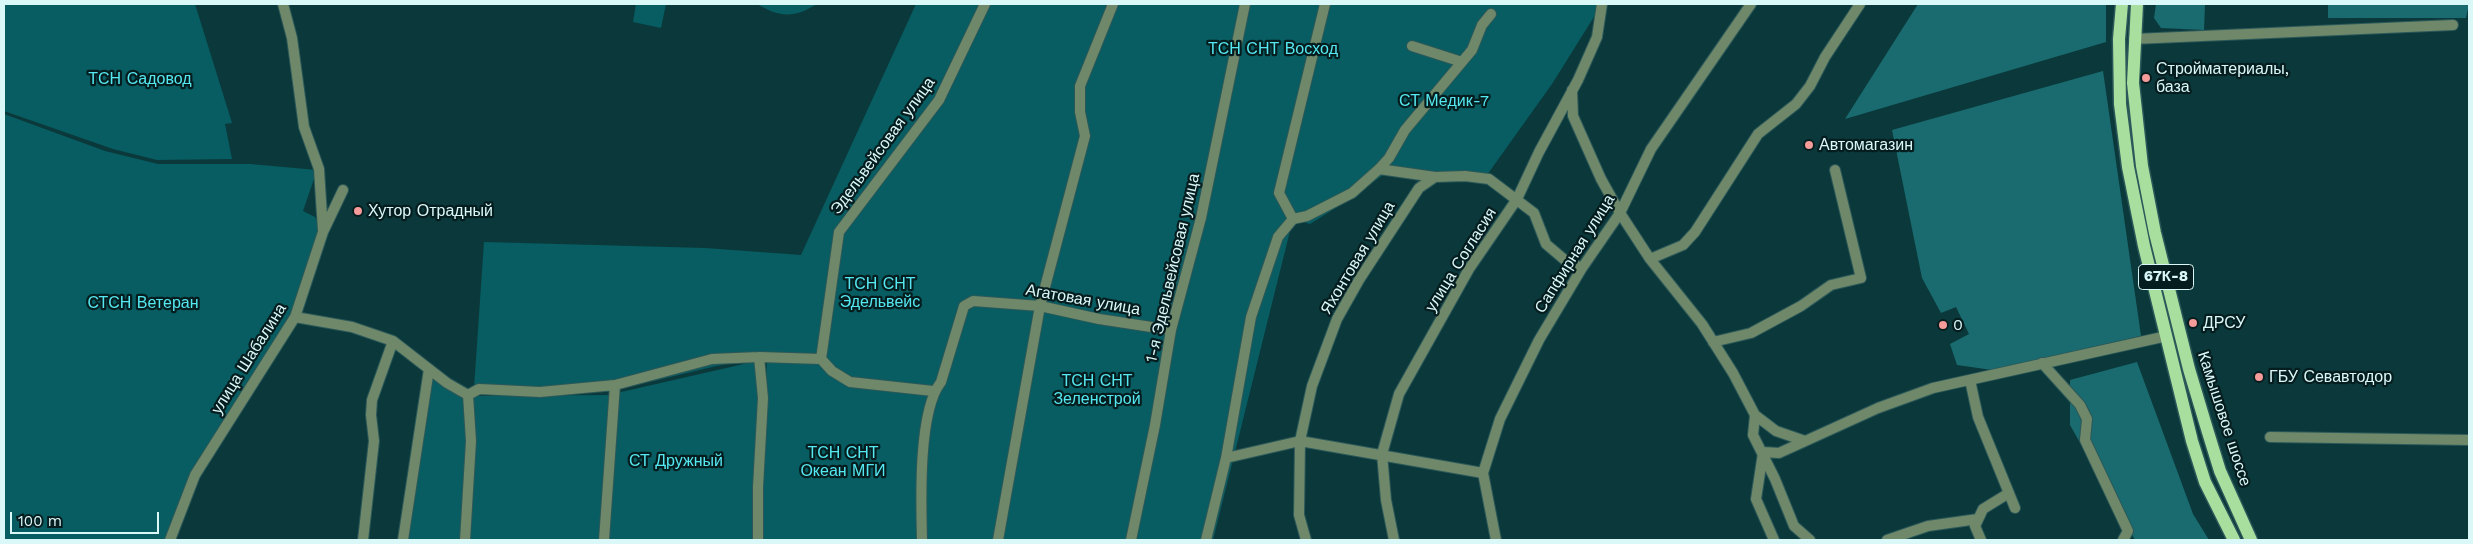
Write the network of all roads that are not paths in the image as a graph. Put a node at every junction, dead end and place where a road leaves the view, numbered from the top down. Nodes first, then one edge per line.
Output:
1 (283, 4) edge
2 (985, 4) edge
3 (1113, 4) edge
4 (1246, 4) edge
5 (1325, 4) edge
6 (1602, 4) edge
7 (1751, 4) edge
8 (1860, 4) edge
9 (2122, 4) edge
10 (2137, 4) edge
11 (1491, 14) dead end
12 (2453, 26) dead end
13 (2134, 38) junction
14 (1412, 46) dead end
15 (1462, 62) junction
16 (1572, 89) junction
17 (1379, 169) junction
18 (1835, 170) dead end
19 (1435, 177) junction
20 (344, 190) dead end
21 (1517, 199) junction
22 (1620, 213) junction
23 (1293, 219) junction
24 (323, 232) junction
25 (1650, 260) junction
26 (1582, 268) junction
27 (1040, 306) junction
28 (295, 317) junction
29 (1170, 330) junction
30 (2167, 336) junction
31 (393, 340) junction
32 (1713, 342) junction
33 (759, 357) junction
34 (821, 358) junction
35 (2042, 363) junction
36 (429, 369) junction
37 (1970, 380) junction
38 (615, 385) junction
39 (933, 391) junction
40 (468, 395) junction
41 (1756, 415) junction
42 (2270, 437) dead end
43 (2469, 440) edge
44 (1806, 441) junction
45 (1300, 442) junction
46 (1763, 452) junction
47 (1382, 454) junction
48 (1226, 458) junction
49 (1483, 473) junction
50 (2009, 494) junction
51 (2015, 508) dead end
52 (1978, 519) junction
53 (170, 540) edge
54 (363, 540) edge
55 (403, 540) edge
56 (465, 540) edge
57 (604, 540) edge
58 (758, 540) edge
59 (922, 540) edge
60 (998, 540) edge
61 (1131, 540) edge
62 (1206, 540) edge
63 (1306, 540) edge
64 (1394, 540) edge
65 (1496, 540) edge
66 (1774, 540) edge
67 (1810, 540) edge
68 (1888, 540) edge
69 (1981, 540) edge
70 (2123, 540) edge
71 (2234, 540) edge
72 (2251, 540) edge

1 - 24 street
2 - 34 street, Эдельвейсовая улица
3 - 27 street
4 - 29 street, 1-я Эдельвейсовая улица
5 - 23 street
6 - 16 street, улица Согласия
7 - 22 street, Сапфирная улица
8 - 25 street
9 - 30 main road, Камышовое шоссе / 67К-8
10 - 13 main road, Камышовое шоссе / 67К-8
11 - 15 street
12 - 13 street
13 - 72 main road, Камышовое шоссе / 67К-8
14 - 15 street
15 - 17 street
16 - 21 street, улица Согласия
16 - 22 street
17 - 19 street
17 - 23 street
18 - 32 street
19 - 21 street
19 - 45 street, Яхонтовая улица
20 - 24 street, улица Шабалина
21 - 26 street
21 - 47 street, улица Согласия
22 - 25 street
22 - 26 street, Сапфирная улица
23 - 48 street
24 - 28 street, улица Шабалина
25 - 32 street
26 - 49 street, Сапфирная улица
27 - 29 street, Агатовая улица
27 - 39 street, Агатовая улица
27 - 60 street
28 - 31 street
28 - 53 street, улица Шабалина
29 - 61 street, 1-я Эдельвейсовая улица
30 - 35 street
30 - 71 main road, Камышовое шоссе / 67К-8
31 - 36 street
31 - 54 street
32 - 41 street
33 - 34 street
33 - 38 street
33 - 58 street
34 - 39 street
35 - 37 street
35 - 70 street
36 - 40 street
36 - 55 street
37 - 44 street
37 - 50 street
38 - 40 street
38 - 57 street
39 - 59 street, Агатовая улица
40 - 56 street
41 - 44 street
41 - 46 street
42 - 43 street
44 - 46 street
45 - 47 street
45 - 48 street
45 - 63 street, Яхонтовая улица
46 - 66 street
46 - 67 street
47 - 49 street
47 - 64 street, улица Согласия
48 - 62 street
49 - 65 street, Сапфирная улица
50 - 51 street
50 - 52 street
52 - 68 street
52 - 69 street

